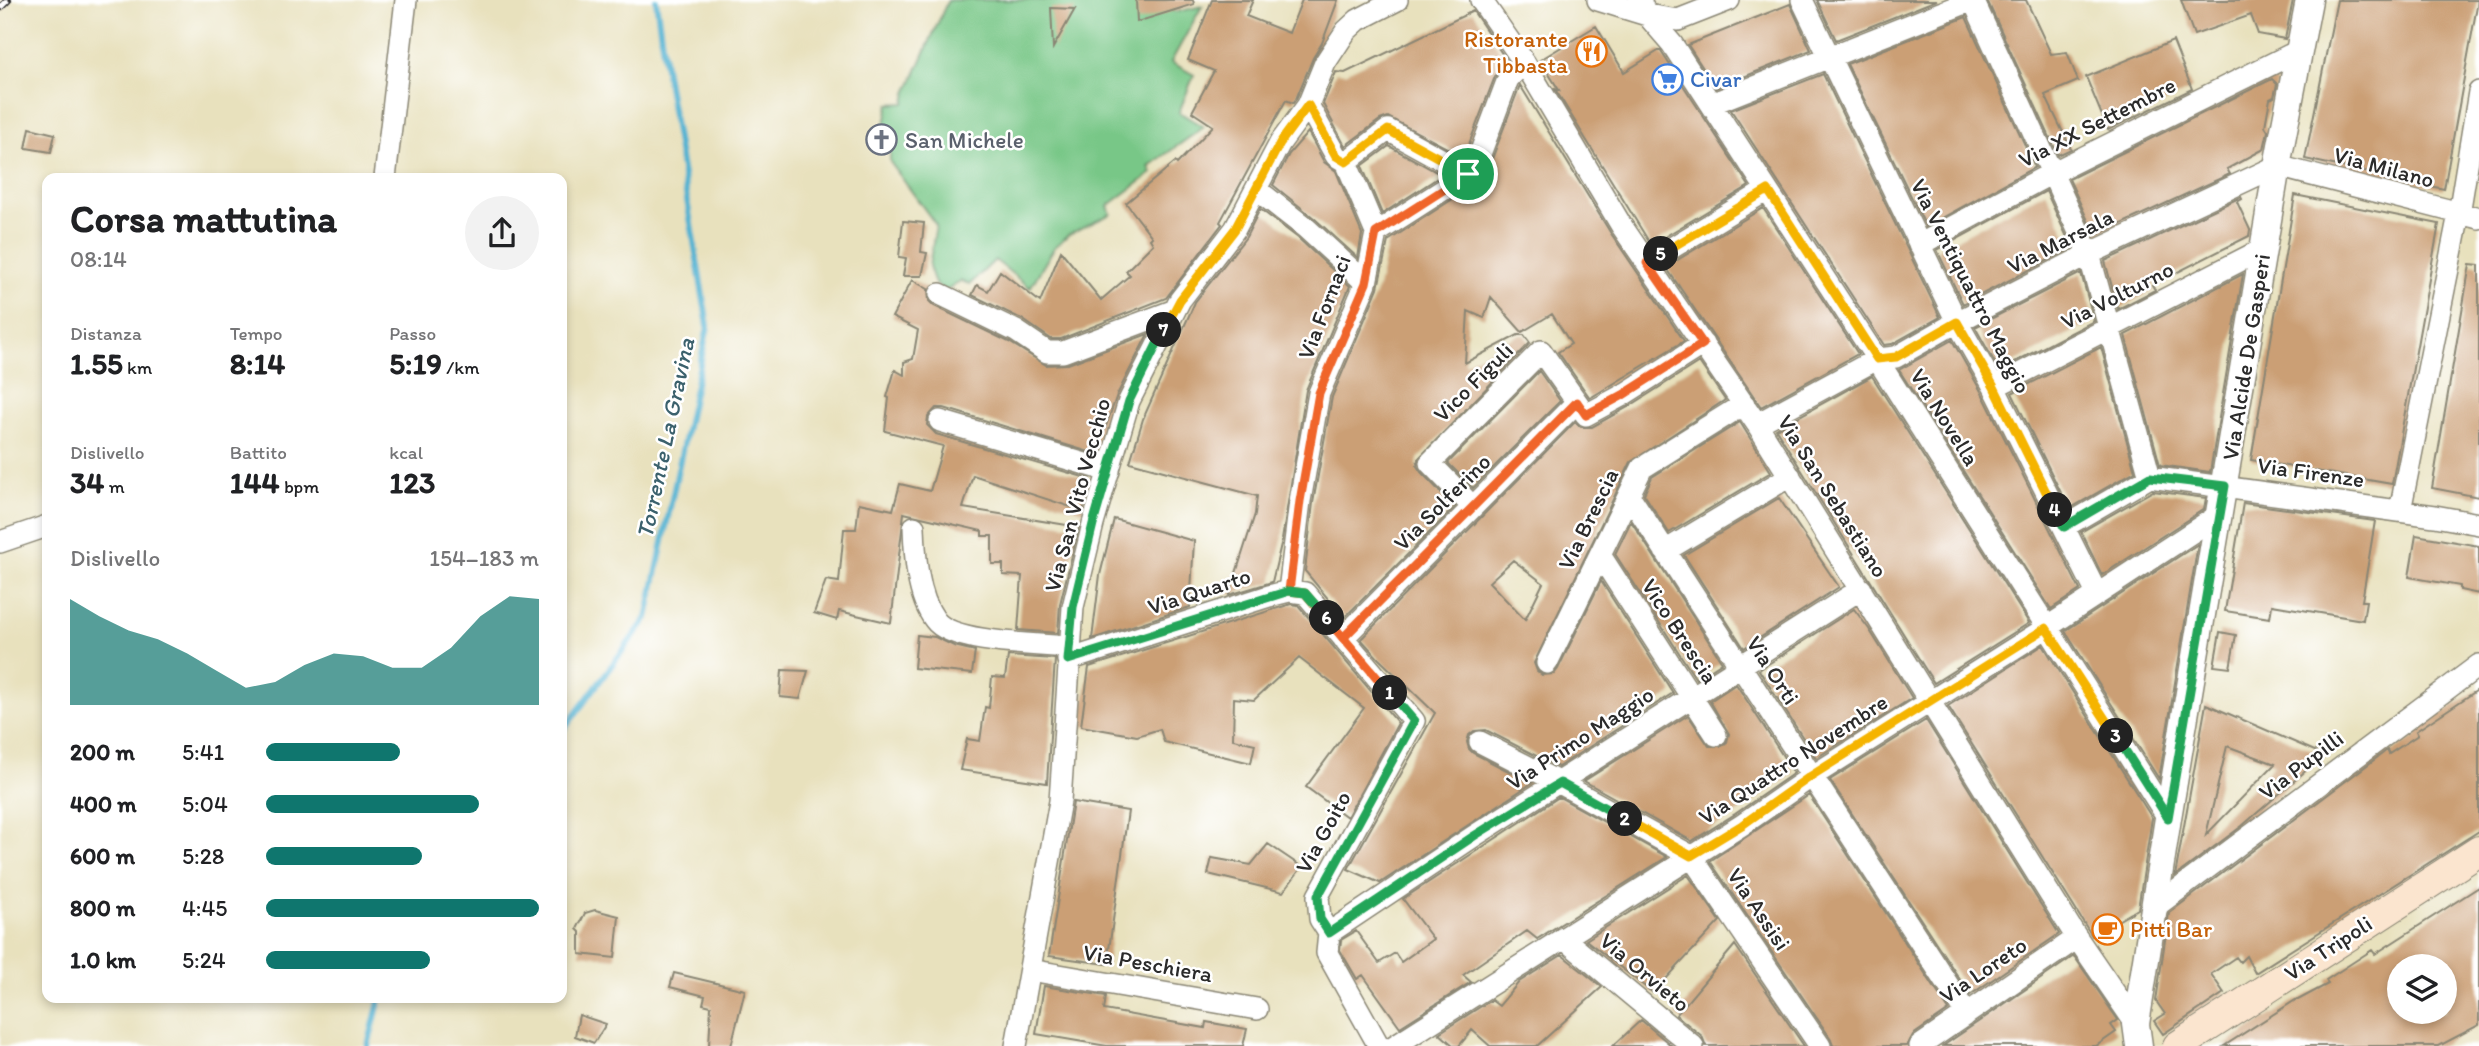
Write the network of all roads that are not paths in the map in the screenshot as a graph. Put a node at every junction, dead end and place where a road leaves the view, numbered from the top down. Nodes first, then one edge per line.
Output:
1 (406, 0) edge
2 (1397, 0) edge
3 (1481, 0) edge
4 (1598, 0) edge
5 (1729, 0) edge
6 (1802, 0) edge
7 (1973, 0) edge
8 (2309, 0) edge
9 (1643, 8) edge
10 (2300, 50) junction
11 (1829, 57) junction
12 (1524, 62) junction
13 (2479, 92) edge
14 (1711, 104) junction
15 (1308, 105) junction
16 (1346, 162) junction
17 (2277, 166) junction
18 (386, 173) edge
19 (2053, 173) junction
20 (1468, 174) junction
21 (1256, 189) junction
22 (1768, 190) junction
23 (2469, 216) edge
24 (1376, 233) junction
25 (1919, 245) junction
26 (2263, 249) junction
27 (2089, 254) junction
28 (1647, 263) junction
29 (1366, 283) junction
30 (940, 294) dead end
31 (1175, 310) junction
32 (1957, 322) junction
33 (2110, 328) junction
34 (1703, 344) junction
35 (1877, 359) junction
36 (1994, 387) junction
37 (1744, 404) junction
38 (1582, 408) junction
39 (940, 421) dead end
40 (1757, 424) junction
41 (1108, 471) junction
42 (1790, 476) junction
43 (2150, 477) junction
44 (2225, 486) junction
45 (1629, 495) junction
46 (1473, 508) junction
47 (2400, 511) junction
48 (2220, 514) junction
49 (2479, 524) edge
50 (914, 527) dead end
51 (2064, 527) junction
52 (42, 528) edge
53 (0, 542) edge
54 (1665, 551) junction
55 (1600, 555) junction
56 (1861, 589) junction
57 (1289, 591) junction
58 (2097, 594) junction
59 (2046, 628) junction
60 (1343, 638) junction
61 (1069, 653) junction
62 (1548, 663) dead end
63 (2479, 665) edge
64 (1739, 666) junction
65 (1691, 697) junction
66 (1931, 701) junction
67 (1716, 736) dead end
68 (1480, 742) dead end
69 (1811, 776) junction
70 (1560, 783) junction
71 (2168, 818) junction
72 (2479, 851) edge
73 (1691, 856) junction
74 (2155, 907) junction
75 (1329, 933) junction
76 (1563, 938) junction
77 (2077, 938) junction
78 (1030, 970) junction
79 (1257, 1009) dead end
80 (1967, 1014) junction
81 (2138, 1035) edge
82 (1016, 1046) edge
83 (1378, 1046) edge
84 (1395, 1046) edge
85 (1693, 1046) edge
86 (1820, 1046) edge
87 (1920, 1046) edge
88 (2178, 1046) edge

1 - 18 street
2 - 15 street, Via San Vito Vecchio
3 - 12 street, Via San Sebastiano
4 - 9 street
5 - 9 street
6 - 11 street, Via Ventiquattro Maggio
7 - 11 street
7 - 19 street
8 - 10 street, Via Alcide De Gasperi
9 - 14 street, Via Novella
10 - 17 street, Via Alcide De Gasperi
10 - 19 street, Via XX Settembre
11 - 14 street
11 - 25 street, Via Ventiquattro Maggio
12 - 20 street
12 - 28 street, Via San Sebastiano
13 - 23 street
14 - 22 street, Via Novella
15 - 16 street
15 - 21 street, Via San Vito Vecchio
16 - 20 street
16 - 24 street
17 - 23 street, Via Milano
17 - 26 street, Via Alcide De Gasperi
17 - 27 street, Via Marsala
19 - 25 street, Via XX Settembre
19 - 27 street
20 - 24 street
21 - 29 street
21 - 31 street, Via San Vito Vecchio
22 - 28 street
22 - 35 street, Via Novella
23 - 47 street
24 - 29 street, Via Fornaci
25 - 32 street, Via Ventiquattro Maggio
26 - 33 street, Via Volturno
26 - 44 street, Via Alcide De Gasperi
27 - 32 street, Via Marsala
27 - 33 street
28 - 34 street, Via San Sebastiano
29 - 57 street, Via Fornaci
30 - 31 street
31 - 41 street, Via San Vito Vecchio
32 - 35 street, Via Marsala
32 - 36 street, Via Ventiquattro Maggio
33 - 36 street, Via Volturno
33 - 43 street
34 - 37 street, Via San Sebastiano
34 - 38 street, Via Solferino
35 - 40 street, Via Marsala
35 - 59 street, Via Novella
36 - 51 street, Via Ventiquattro Maggio
37 - 40 street, Via San Sebastiano
37 - 45 street, Via Brescia
38 - 46 street, Via Solferino
38 - 46 street, Vico Figuli
39 - 41 street
40 - 42 street, Via San Sebastiano
41 - 61 street, Via San Vito Vecchio
42 - 54 street
42 - 56 street, Via San Sebastiano
43 - 44 street, Via Firenze
43 - 51 street
44 - 47 street, Via Firenze
44 - 48 street, Via Alcide De Gasperi
45 - 54 street, Via Orti
45 - 55 street, Via Brescia
46 - 60 street, Via Solferino
47 - 49 street, Via Firenze
48 - 58 street, Via Quattro Novembre
48 - 71 street, Via Alcide De Gasperi
50 - 61 street
51 - 58 street, Via Ventiquattro Maggio
52 - 53 street
54 - 64 street, Via Orti
55 - 62 street, Via Brescia
55 - 65 street, Vico Brescia
56 - 64 street, Via Primo Maggio
56 - 66 street, Via San Sebastiano
57 - 60 street
57 - 61 street, Via Quarto
58 - 59 street, Via Quattro Novembre
59 - 66 street, Via Quattro Novembre
59 - 71 street, Via Novella
60 - 75 street, Via Goito
61 - 78 street, Via San Vito Vecchio
63 - 74 street, Via Pupilli
64 - 65 street, Via Primo Maggio
64 - 69 street, Via Orti
65 - 67 street, Vico Brescia
65 - 70 street, Via Primo Maggio
66 - 69 street, Via Quattro Novembre
66 - 77 street, Via San Sebastiano
68 - 70 street, Via Assisi
69 - 73 street, Via Quattro Novembre
69 - 80 street, Via Orti
70 - 73 street, Via Assisi
70 - 75 street, Via Primo Maggio
71 - 74 street, Via Alcide De Gasperi
72 - 88 main road, Via Tripoli
73 - 76 street, Via Quattro Novembre
73 - 86 street, Via Assisi
74 - 81 street, Via Alcide De Gasperi
75 - 83 street, Via Goito
76 - 84 street, Via Quattro Novembre
76 - 85 street, Via Orvieto
77 - 80 street, Via Loreto
77 - 81 street, Via San Sebastiano
78 - 79 street, Via Peschiera
78 - 82 street, Via San Vito Vecchio
80 - 87 street, Via Loreto

